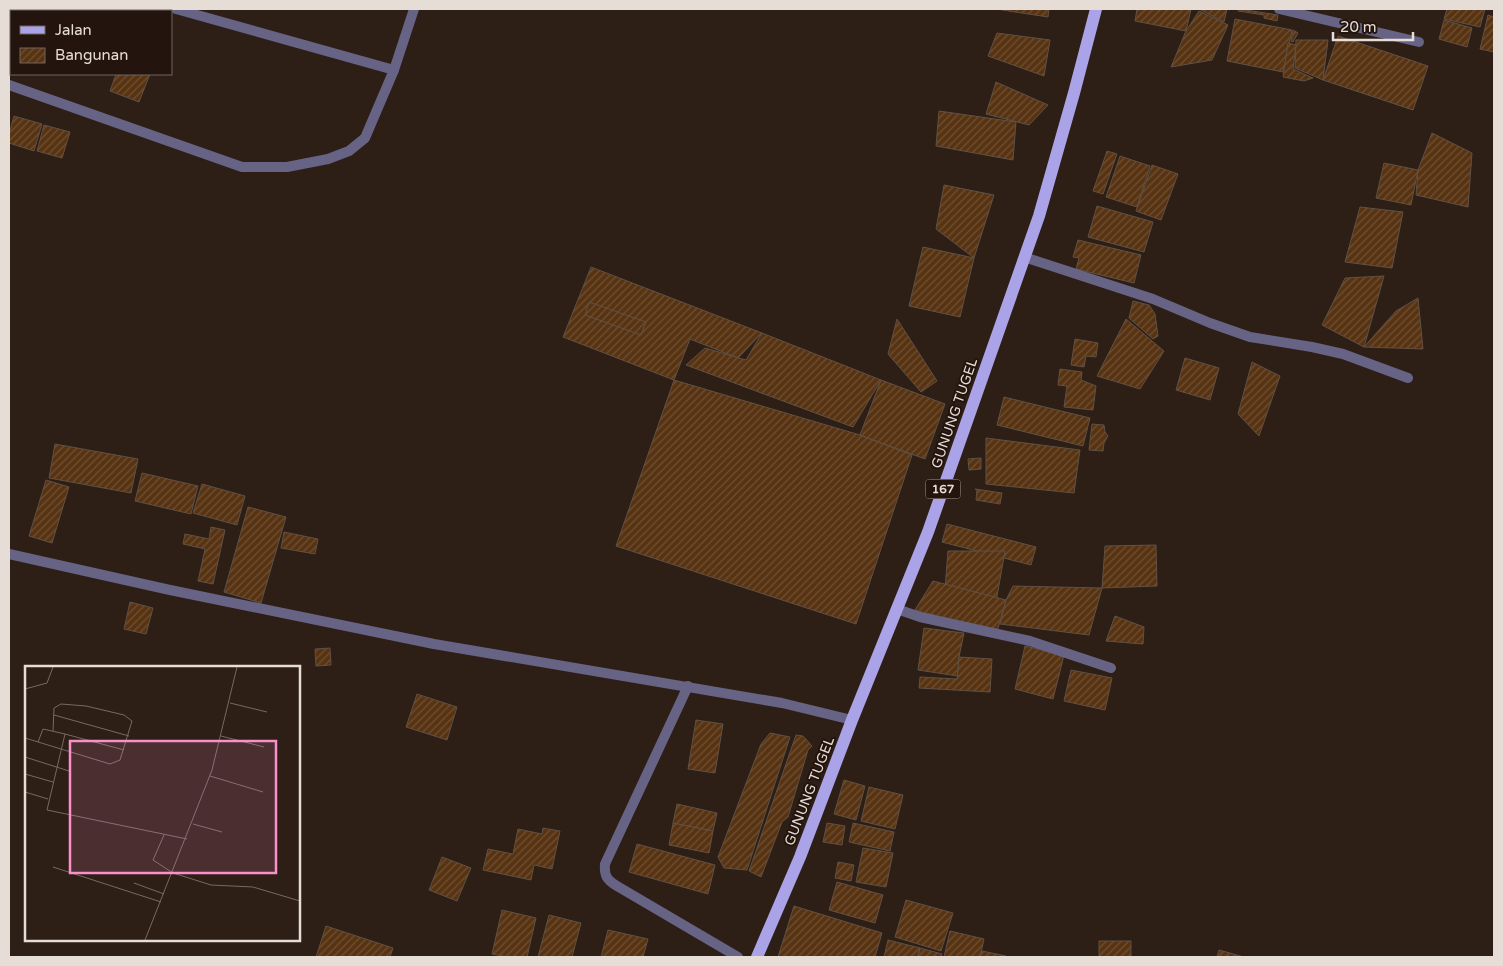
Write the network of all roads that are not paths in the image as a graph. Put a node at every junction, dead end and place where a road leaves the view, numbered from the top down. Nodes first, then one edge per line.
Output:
1 (176, 9) edge
2 (414, 9) edge
3 (1096, 9) edge
4 (1279, 9) edge
5 (1419, 42) dead end
6 (394, 70) junction
7 (9, 85) edge
8 (1024, 257) junction
9 (1408, 378) dead end
10 (9, 554) edge
11 (896, 609) junction
12 (1111, 668) dead end
13 (688, 686) junction
14 (852, 720) junction
15 (738, 957) edge
16 (757, 957) edge

1 - 6 street
2 - 6 street
3 - 8 main road, GUNUNG TUGEL / 167
4 - 5 street
6 - 7 street
8 - 9 street
8 - 11 main road, GUNUNG TUGEL / 167
10 - 13 street
11 - 12 street
11 - 14 main road, GUNUNG TUGEL / 167
13 - 14 street
13 - 15 street
14 - 16 main road, GUNUNG TUGEL / 167

